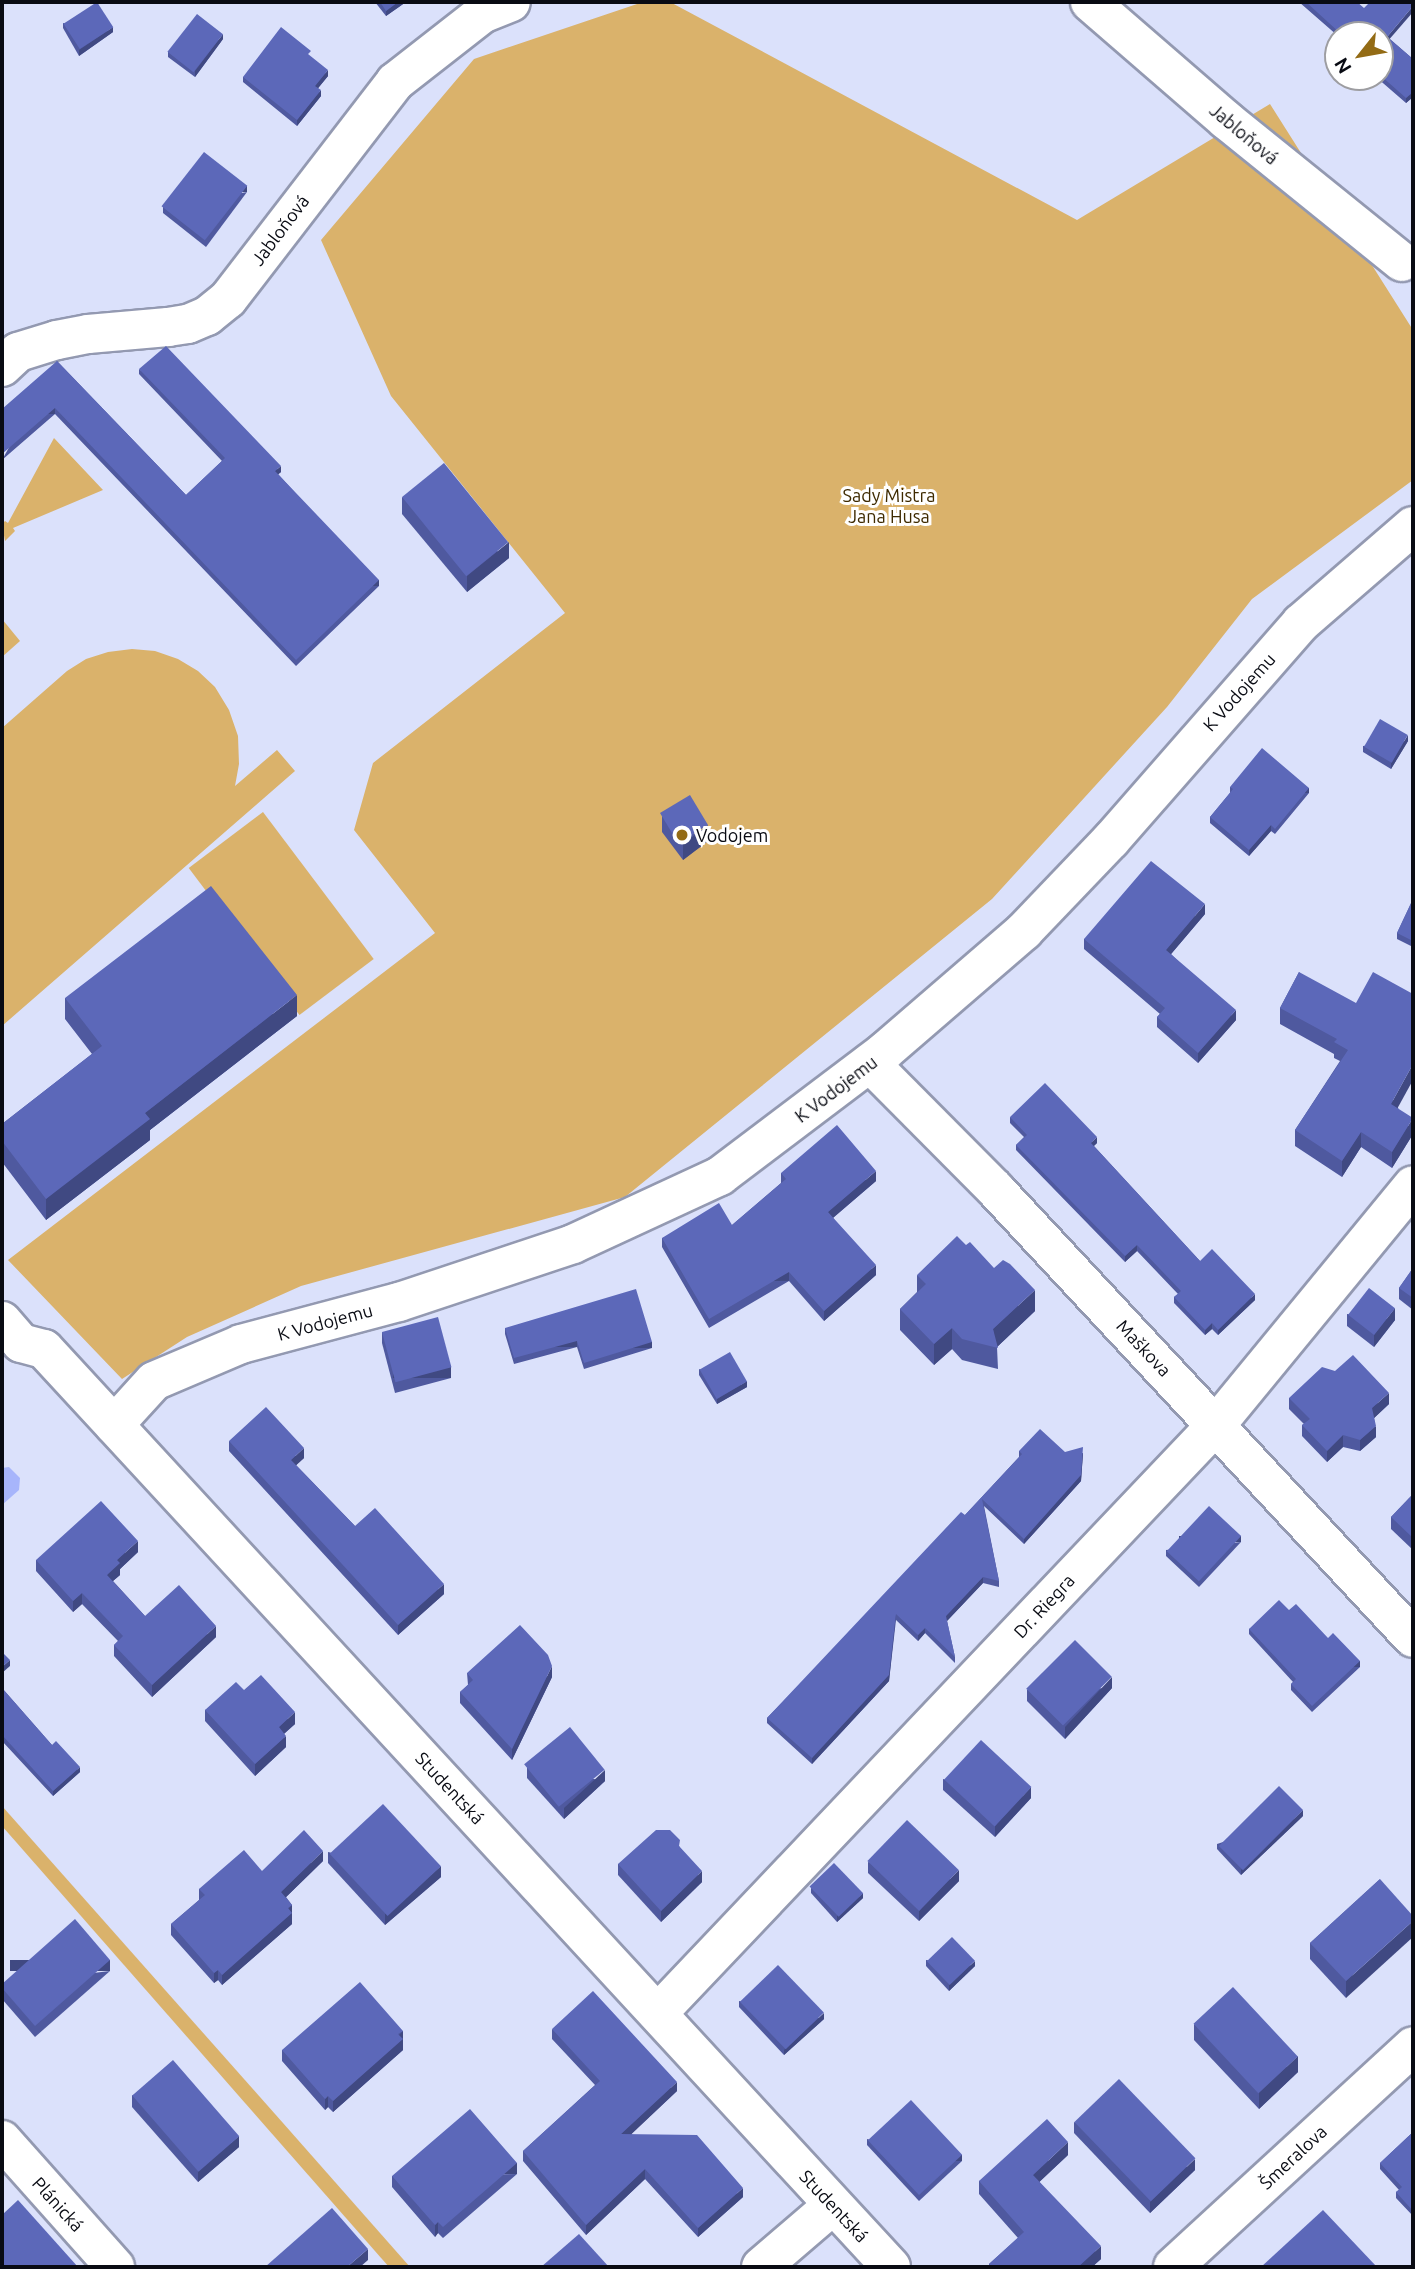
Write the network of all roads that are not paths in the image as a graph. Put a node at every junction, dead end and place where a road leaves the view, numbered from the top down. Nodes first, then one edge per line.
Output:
1 (511, 2) edge
2 (1090, 2) edge
3 (1402, 262) dead end
4 (2, 367) edge
5 (1413, 526) edge
6 (870, 1063) junction
7 (1413, 1185) edge
8 (8, 1342) edge
9 (114, 1425) junction
10 (1216, 1425) junction
11 (1413, 1638) edge
12 (658, 2013) junction
13 (1413, 2046) edge
14 (5, 2149) edge
15 (833, 2205) junction
16 (115, 2267) edge
17 (761, 2267) edge
18 (891, 2267) edge
19 (1173, 2267) edge

1 - 4 street, Jabloňová
2 - 3 street, Jabloňová
5 - 6 street, K Vodojemu
6 - 9 street, K Vodojemu
6 - 10 street, Maškova
7 - 10 street, Dr. Riegra
8 - 9 street, Studentská
9 - 12 street, Studentská
10 - 11 street, Maškova
10 - 12 street, Dr. Riegra
12 - 15 street, Studentská
13 - 19 street, Šmeralova
14 - 16 street, Plánická
15 - 17 street
15 - 18 street, Studentská

